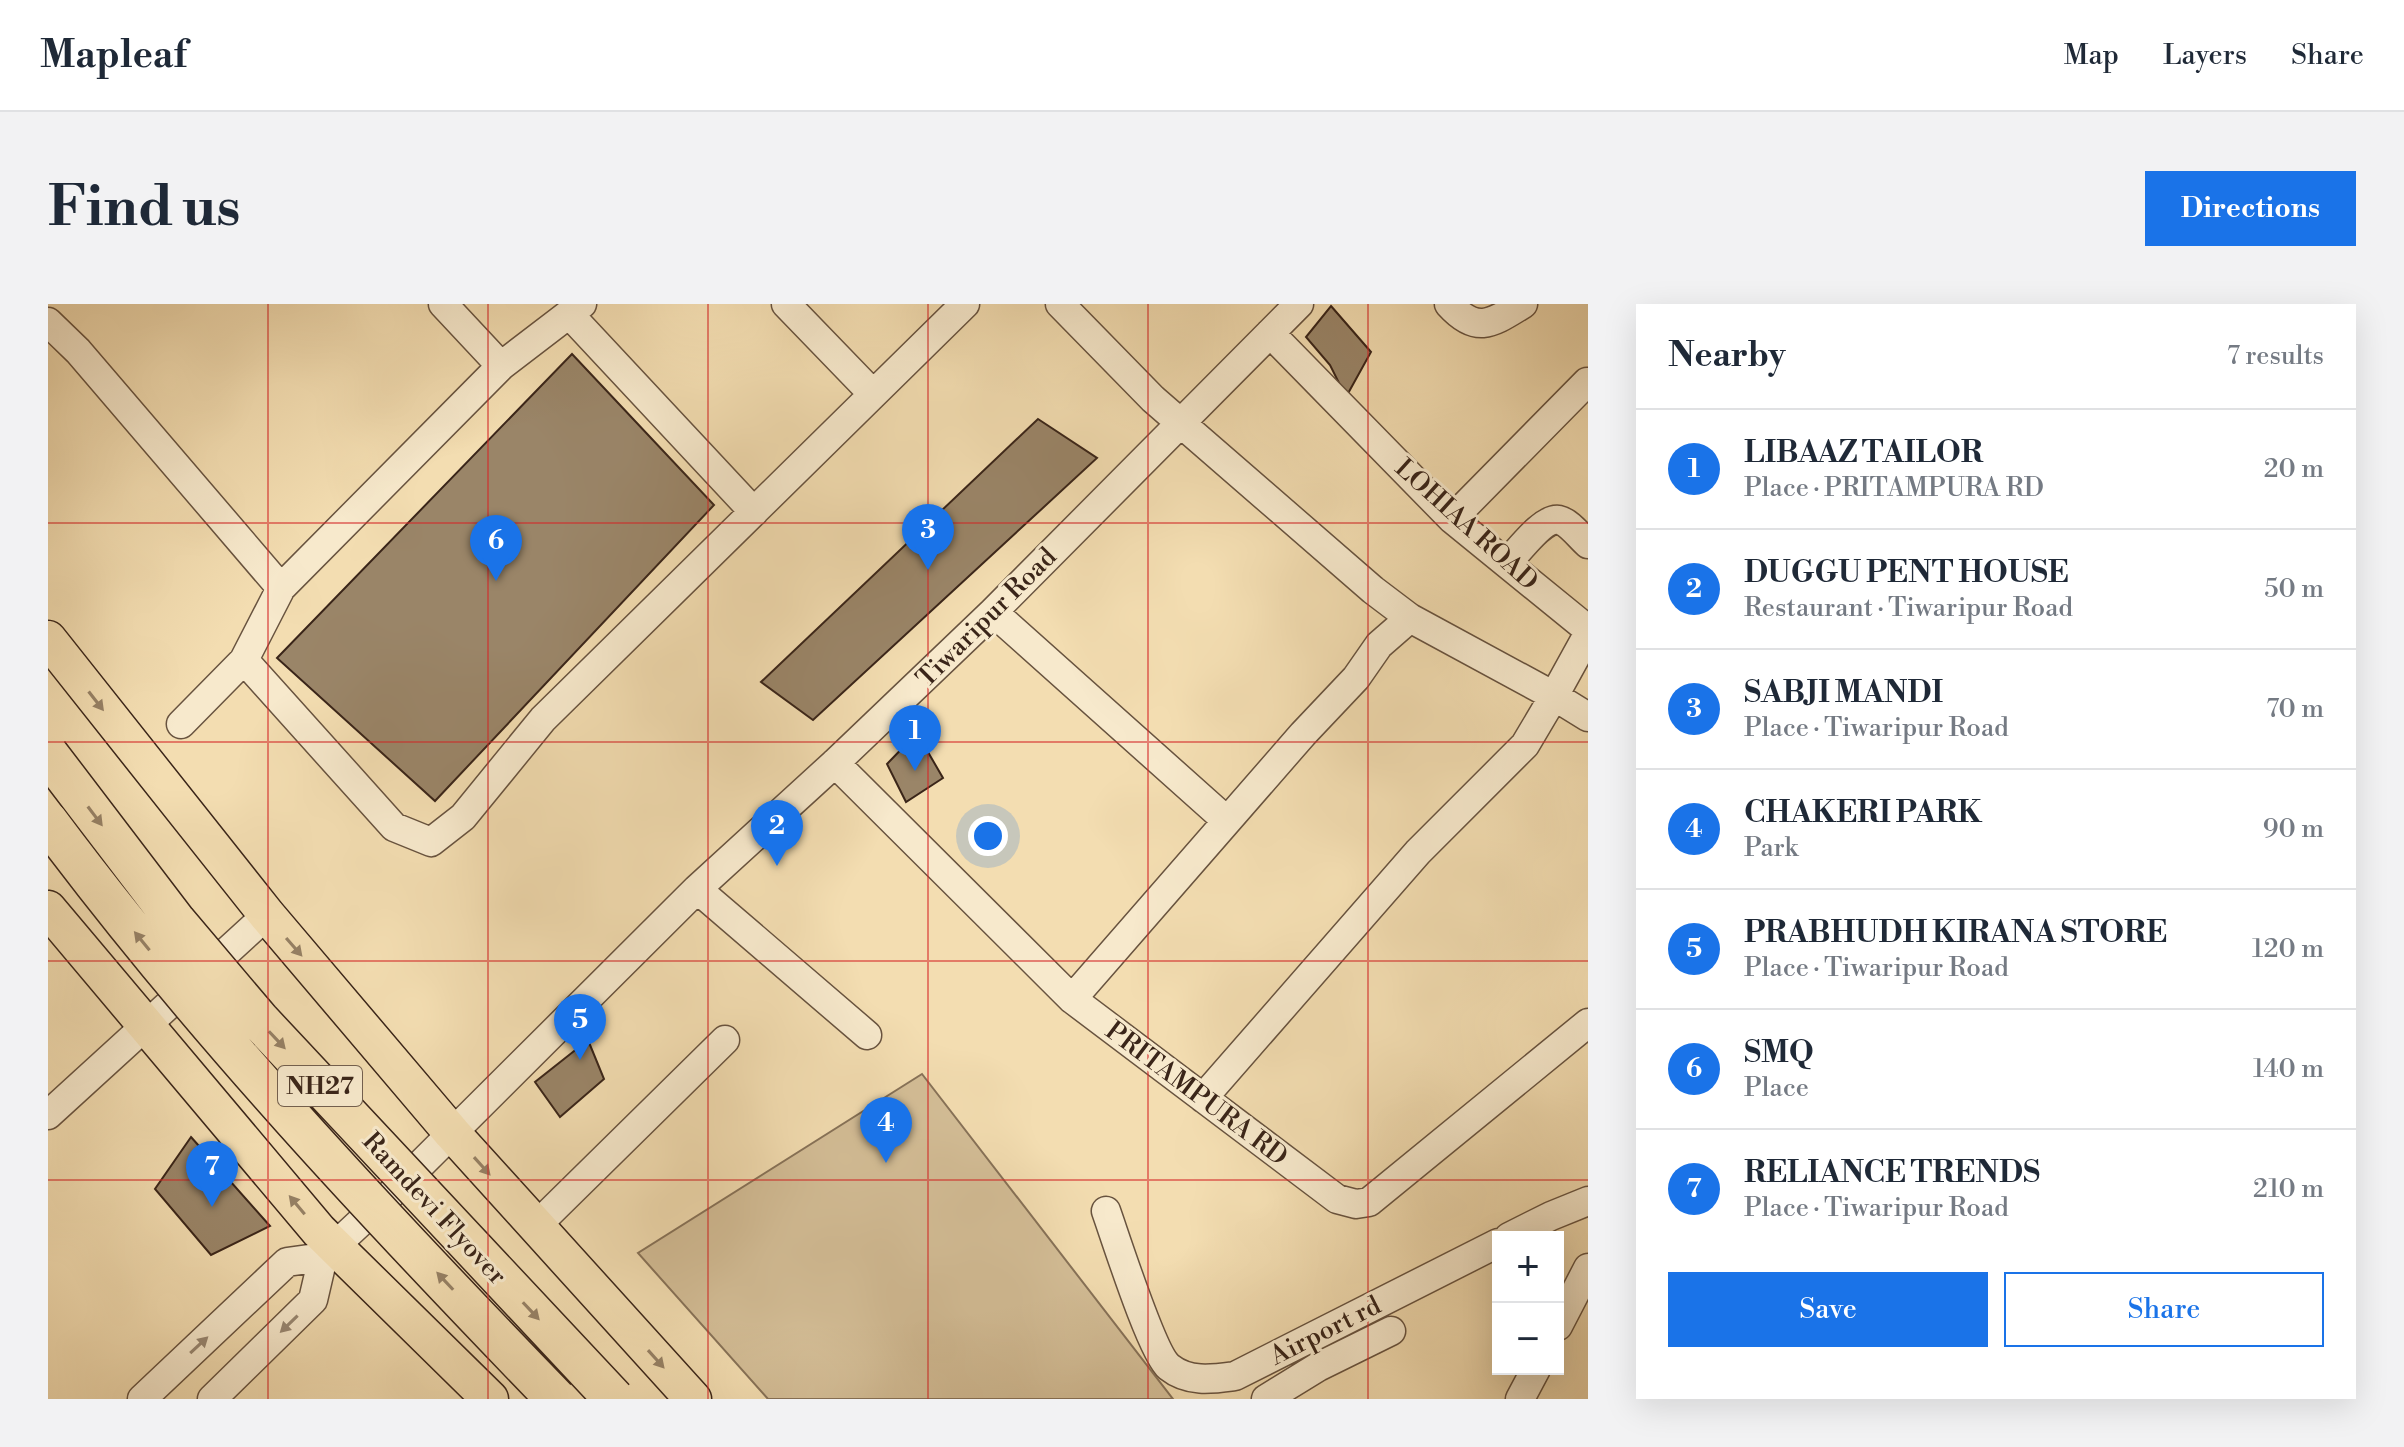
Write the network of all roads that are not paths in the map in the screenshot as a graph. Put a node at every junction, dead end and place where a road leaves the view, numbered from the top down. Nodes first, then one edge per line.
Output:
1 (63, 304) edge
2 (443, 304) edge
3 (786, 304) edge
4 (965, 304) edge
5 (1060, 304) edge
6 (1299, 304) edge
7 (1449, 304) edge
8 (1523, 304) edge
9 (576, 310) edge
10 (48, 319) edge
11 (1270, 333) junction
12 (501, 366) junction
13 (1587, 382) edge
14 (873, 394) junction
15 (1179, 422) junction
16 (754, 512) junction
17 (1452, 519) junction
18 (1588, 544) edge
19 (1507, 563) junction
20 (281, 588) junction
21 (993, 612) junction
22 (1410, 618) junction
23 (48, 639) edge
24 (244, 660) junction
25 (1554, 696) junction
26 (1588, 717) edge
27 (181, 724) dead end
28 (48, 754) edge
29 (835, 763) junction
30 (1227, 821) junction
31 (48, 822) edge
32 (697, 889) junction
33 (48, 909) edge
34 (267, 915) junction
35 (1072, 999) junction
36 (1588, 1023) edge
37 (145, 1026) junction
38 (867, 1035) dead end
39 (725, 1040) dead end
40 (1203, 1098) junction
41 (48, 1115) edge
42 (452, 1133) junction
43 (1588, 1201) edge
44 (1106, 1211) dead end
45 (536, 1226) junction
46 (1521, 1231) edge
47 (1492, 1246) edge
48 (328, 1252) junction
49 (1588, 1268) edge
50 (1564, 1314) edge
51 (1391, 1331) dead end
52 (1533, 1375) edge
53 (142, 1399) edge
54 (212, 1399) edge
55 (490, 1399) edge
56 (556, 1399) edge
57 (614, 1399) edge
58 (693, 1399) edge
59 (1266, 1399) edge
60 (1520, 1399) edge

1 - 10 street
2 - 12 street
3 - 14 street
4 - 14 street
5 - 15 street
6 - 11 street, Tiwaripur Road
7 - 8 street
9 - 12 street
9 - 16 street
10 - 20 street
11 - 15 street, Tiwaripur Road
11 - 17 street, LOHIAA ROAD
12 - 20 street
13 - 17 street
14 - 16 street
15 - 21 street, Tiwaripur Road
15 - 22 street
16 - 24 street
17 - 19 street, LOHIAA ROAD
18 - 19 street
19 - 25 street, LOHIAA ROAD
20 - 24 street
21 - 29 street, Tiwaripur Road
21 - 30 street
22 - 25 street
22 - 30 street
23 -> 34 main road
24 - 27 street
25 - 26 street
25 - 40 street
28 -> 57 highway, Ramdevi Flyover / NH27, bridge
29 - 32 street, Tiwaripur Road
29 - 35 street, PRITAMPURA RD
30 - 35 street
56 -> 31 highway, Ramdevi Flyover / NH27, bridge
32 - 38 street
32 - 42 street, Tiwaripur Road
33 - 37 main road
34 - 37 street
34 -> 42 main road
35 - 40 street, PRITAMPURA RD
36 - 40 street, PRITAMPURA RD
37 - 41 street
48 -> 37 main road
39 - 45 street
42 -> 45 main road
42 - 48 street, Tiwaripur Road
43 - 46 street
44 - 47 street, Airport rd
45 -> 58 main road
53 -> 48 street
48 -> 54 street
48 - 55 main road
49 - 50 street
51 - 59 street
52 - 60 street

